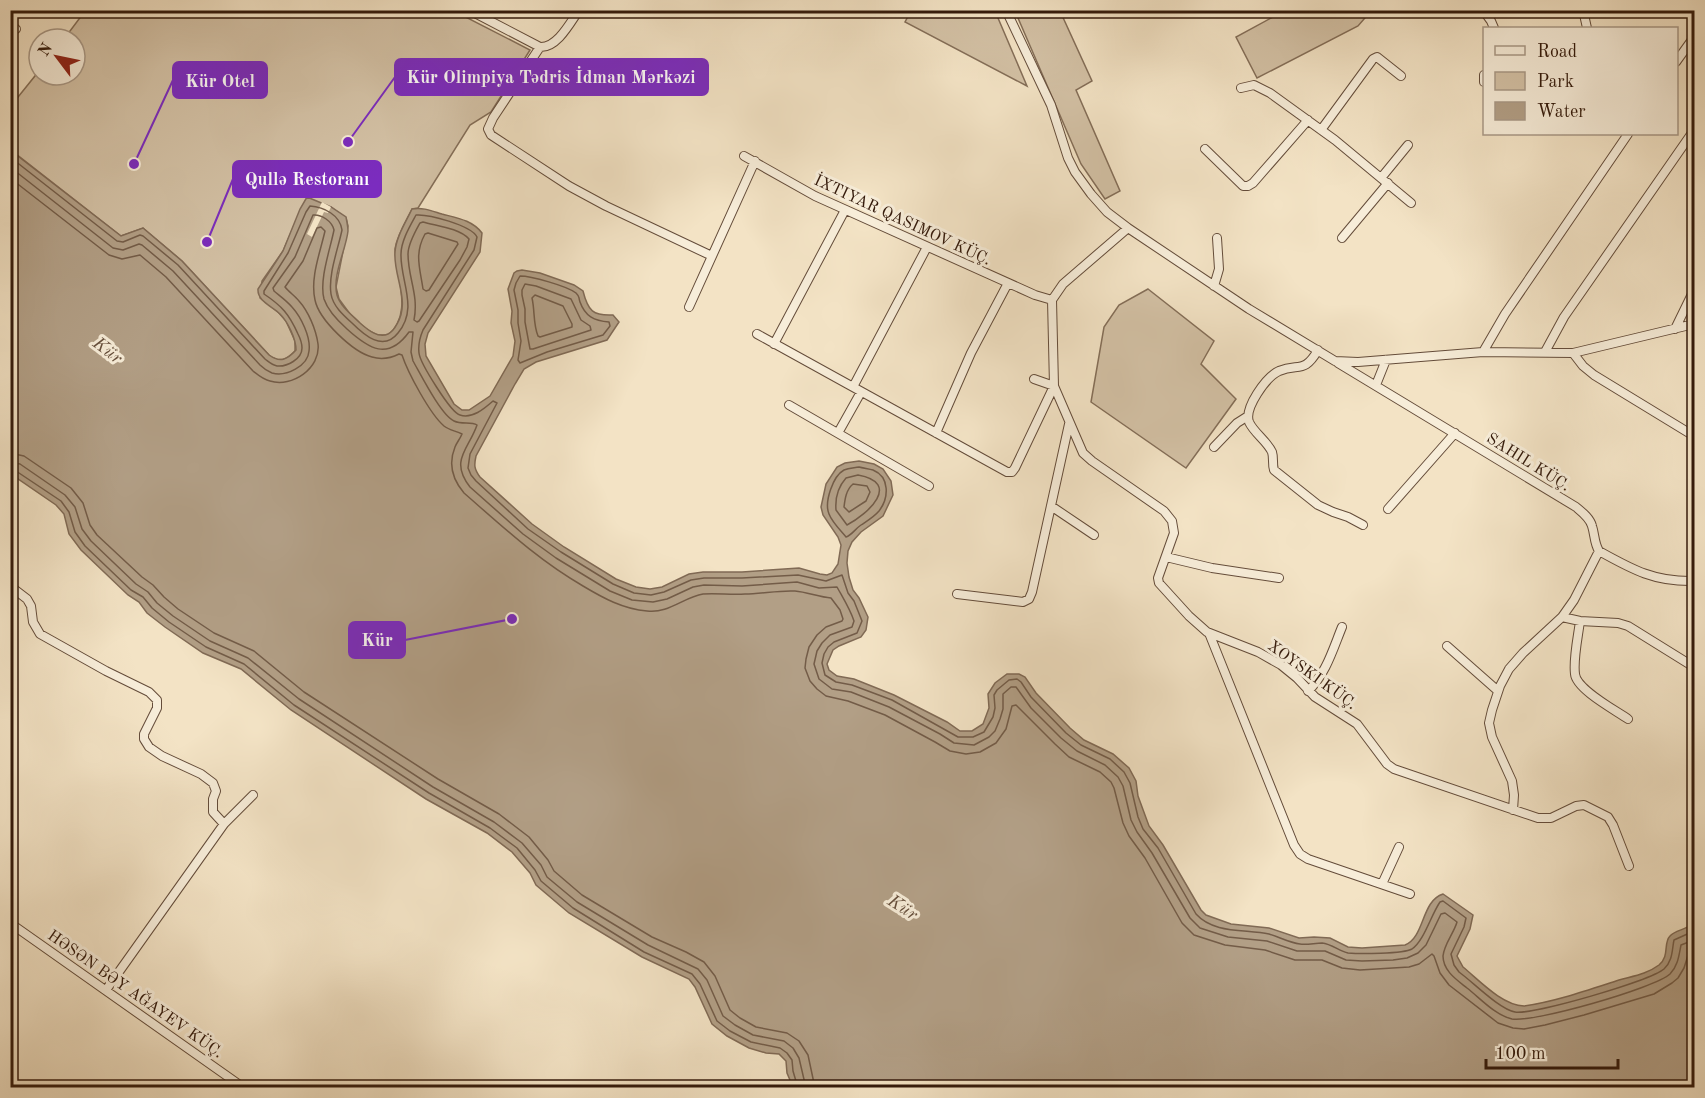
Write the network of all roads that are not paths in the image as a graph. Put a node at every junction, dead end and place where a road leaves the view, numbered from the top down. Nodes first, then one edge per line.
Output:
1 (469, 10) edge
2 (579, 10) edge
3 (1006, 10) edge
4 (1483, 10) edge
5 (1583, 10) edge
6 (1494, 27) edge
7 (1587, 27) edge
8 (1695, 37) edge
9 (540, 47) junction
10 (1680, 51) edge
11 (1401, 76) dead end
12 (1241, 88) dead end
13 (1308, 120) junction
14 (1321, 130) junction
15 (1695, 130) edge
16 (1627, 135) edge
17 (1408, 145) dead end
18 (1205, 148) dead end
19 (744, 156) dead end
20 (755, 161) junction
21 (1384, 181) junction
22 (1411, 202) dead end
23 (845, 210) junction
24 (1128, 228) junction
25 (1342, 237) dead end
26 (1217, 238) dead end
27 (927, 247) junction
28 (712, 256) junction
29 (1008, 283) junction
30 (1215, 286) junction
31 (1695, 290) edge
32 (1053, 300) junction
33 (689, 307) dead end
34 (1695, 324) edge
35 (1675, 329) junction
36 (757, 334) dead end
37 (774, 344) junction
38 (1318, 351) junction
39 (1483, 352) junction
40 (1545, 352) junction
41 (1573, 353) junction
42 (1386, 360) junction
43 (1335, 361) junction
44 (1034, 379) dead end
45 (1376, 385) junction
46 (1054, 386) junction
47 (853, 387) junction
48 (861, 392) junction
49 (789, 405) dead end
50 (1248, 416) junction
51 (1069, 423) junction
52 (838, 433) junction
53 (936, 433) junction
54 (1455, 433) junction
55 (1695, 436) edge
56 (1214, 447) dead end
57 (929, 486) dead end
58 (1052, 506) junction
59 (1388, 509) dead end
60 (1363, 525) dead end
61 (1094, 536) dead end
62 (1599, 551) junction
63 (1166, 557) junction
64 (1279, 578) dead end
65 (1695, 581) edge
66 (10, 586) edge
67 (957, 594) dead end
68 (1563, 617) junction
69 (1580, 621) junction
70 (1342, 627) dead end
71 (1209, 633) junction
72 (1448, 646) dead end
73 (1695, 667) edge
74 (1308, 691) junction
75 (1498, 691) junction
76 (1628, 719) dead end
77 (254, 795) dead end
78 (1513, 810) junction
79 (224, 824) junction
80 (1399, 847) dead end
81 (1629, 866) dead end
82 (1382, 884) junction
83 (1410, 894) dead end
84 (10, 923) edge
85 (106, 990) junction
86 (244, 1088) edge

1 - 9 street
2 - 9 street
3 - 24 street, SAHIL KÜÇ.
4 - 6 street
5 - 7 street
8 - 10 street
9 - 28 street
11 - 14 street
12 - 13 street
13 - 14 street
13 - 18 street
14 - 21 street
15 - 40 street
16 - 39 street
17 - 21 street
19 - 20 street
20 - 23 street
20 - 28 street
21 - 22 street
21 - 25 street
23 - 27 street
23 - 37 street
24 - 30 street, SAHIL KÜÇ.
24 - 32 street
26 - 30 street
27 - 29 street
27 - 47 street
28 - 33 street
29 - 32 street
29 - 53 street
30 - 38 street, SAHIL KÜÇ.
31 - 35 street
32 - 46 street, XOYSKI KÜÇ.
34 - 35 street, SAHIL KÜÇ.
35 - 41 street, SAHIL KÜÇ.
36 - 37 street
37 - 47 street
38 - 43 street, SAHIL KÜÇ.
38 - 50 street
39 - 40 street, SAHIL KÜÇ.
39 - 42 street, SAHIL KÜÇ.
40 - 41 street, SAHIL KÜÇ.
41 - 55 street
42 - 43 street, SAHIL KÜÇ.
42 - 45 street
43 - 45 street, SAHIL KÜÇ.
44 - 46 street
45 - 54 street, SAHIL KÜÇ.
46 - 51 street, XOYSKI KÜÇ.
46 - 53 street
47 - 48 street
48 - 52 street
48 - 53 street
49 - 52 street
50 - 56 street
50 - 60 street
51 - 58 street
51 - 63 street, XOYSKI KÜÇ.
52 - 57 street
54 - 59 street
54 - 62 street, SAHIL KÜÇ.
58 - 61 street
58 - 67 street
62 - 65 street
62 - 68 street
63 - 64 street
63 - 71 street, XOYSKI KÜÇ.
66 - 79 street
68 - 69 street
68 - 75 street
69 - 73 street
69 - 76 street
70 - 74 street
71 - 74 street, XOYSKI KÜÇ.
71 - 82 street
72 - 75 street
74 - 78 street, XOYSKI KÜÇ.
75 - 78 street
77 - 79 street
78 - 81 street, XOYSKI KÜÇ.
79 - 85 street
80 - 82 street
82 - 83 street
84 - 85 street, HƏSƏN BƏY AĞAYEV KÜÇ.
85 - 86 street, HƏSƏN BƏY AĞAYEV KÜÇ.

